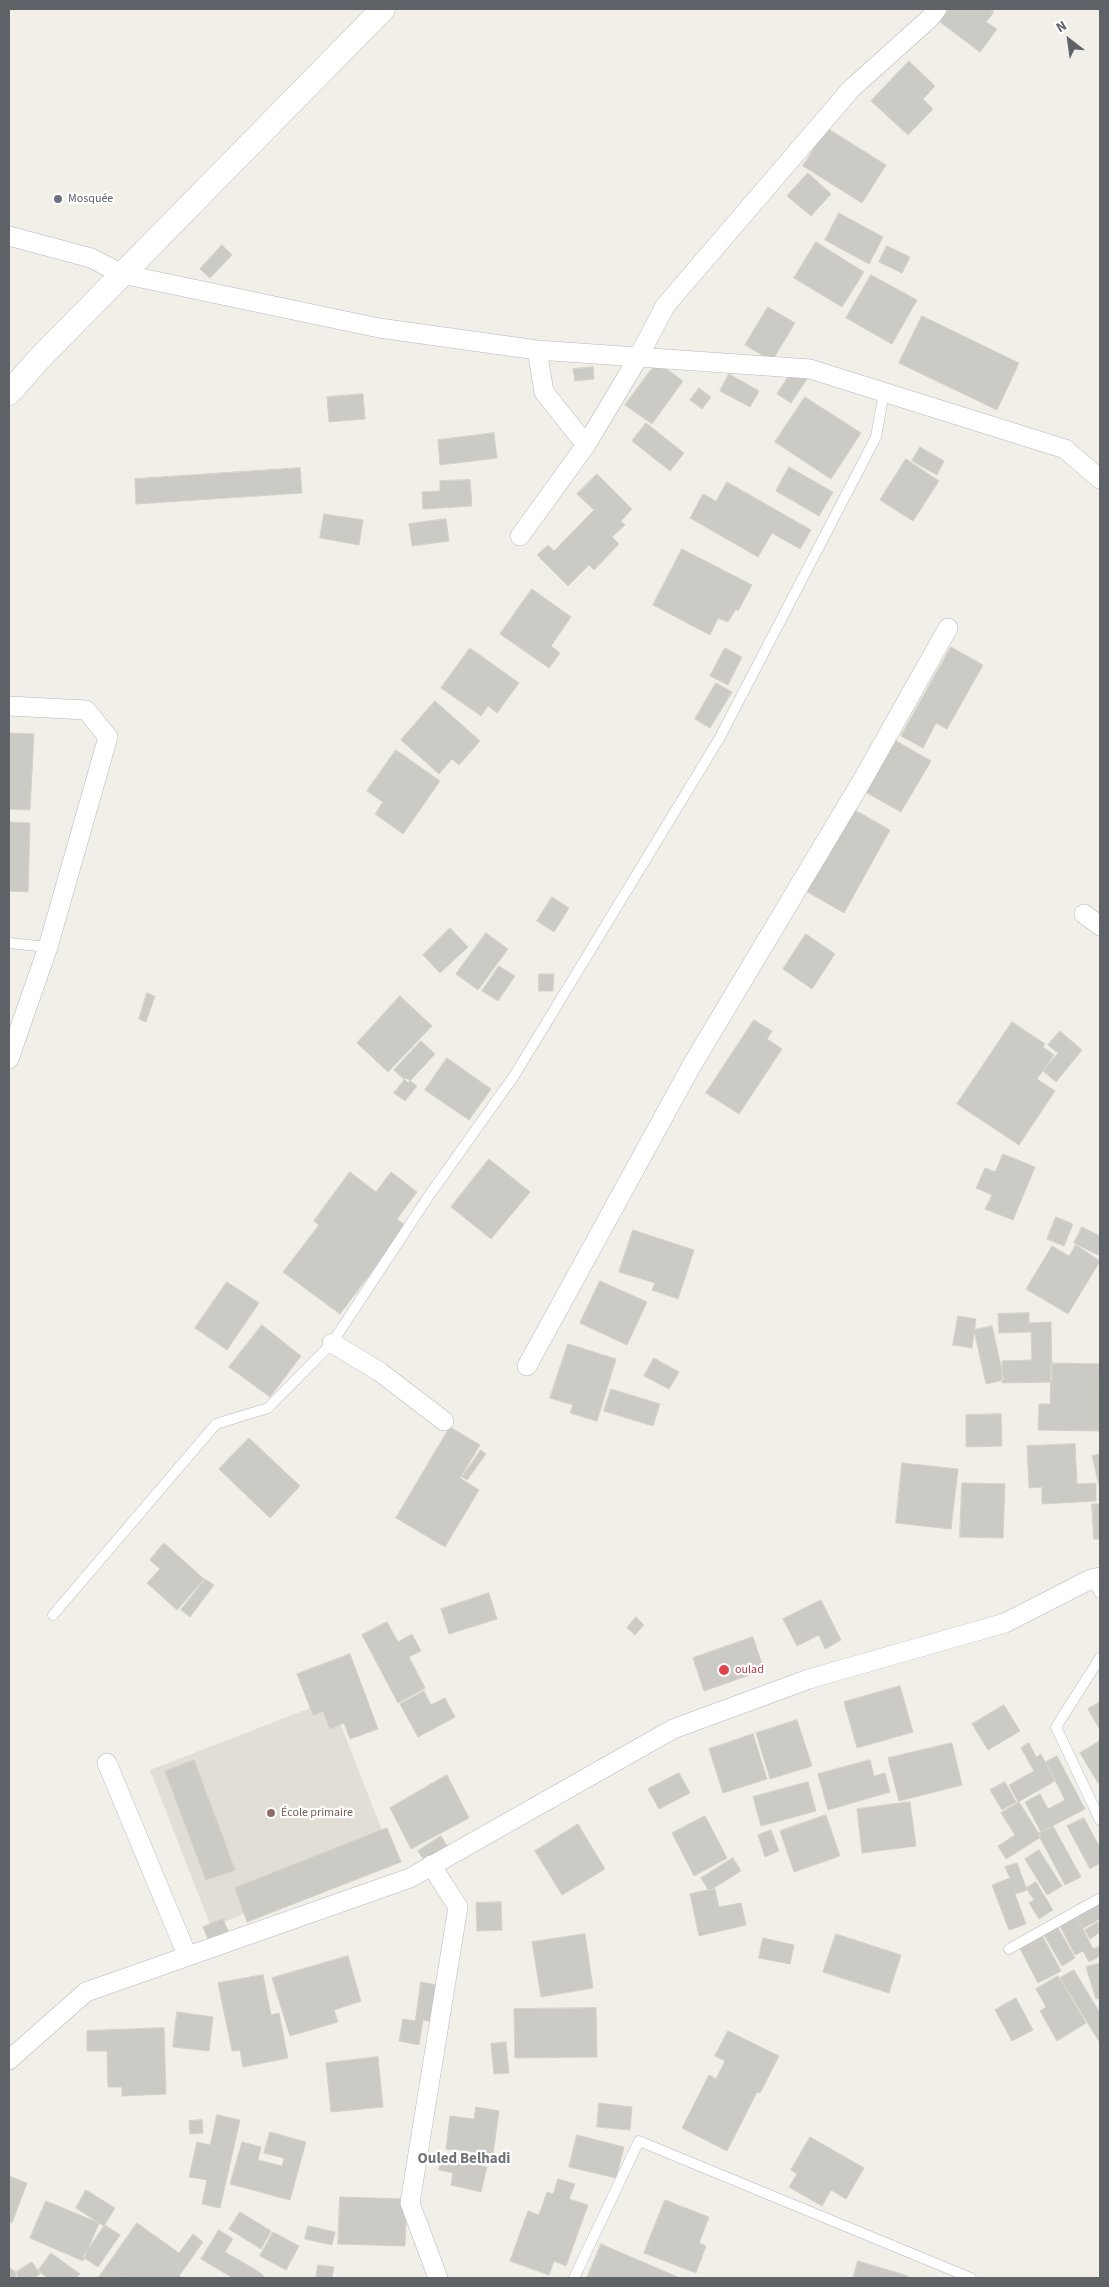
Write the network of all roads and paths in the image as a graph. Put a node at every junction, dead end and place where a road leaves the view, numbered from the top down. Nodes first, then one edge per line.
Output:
1 (383, 9) edge
2 (937, 9) edge
3 (9, 236) edge
4 (122, 274) junction
5 (537, 350) junction
6 (638, 358) junction
7 (884, 392) junction
8 (9, 393) edge
9 (586, 445) junction
10 (1100, 480) edge
11 (520, 536) dead end
12 (948, 628) dead end
13 (9, 706) edge
14 (1084, 914) dead end
15 (1100, 926) edge
16 (9, 943) edge
17 (48, 947) junction
18 (9, 1059) edge
19 (332, 1343) junction
20 (527, 1366) dead end
21 (444, 1421) dead end
22 (1097, 1583) edge
23 (52, 1615) dead end
24 (1100, 1658) edge
25 (107, 1763) dead end
26 (1100, 1820) edge
27 (431, 1865) junction
28 (1100, 1898) edge
29 (1009, 1949) dead end
30 (188, 1955) junction
31 (9, 2060) edge
32 (438, 2278) edge
33 (574, 2278) edge
34 (971, 2278) edge

1 - 4 street
2 - 6 street
3 - 4 street
4 - 5 street
4 - 8 street
5 - 6 street
5 - 9 street
6 - 7 street
6 - 9 street
7 - 10 street
7 - 19 lane
9 - 11 street
12 - 20 street
13 - 17 street
14 - 15 street
16 - 17 lane
17 - 18 street
19 - 21 street
19 - 23 lane
22 - 27 street
24 - 26 lane
25 - 30 street
27 - 30 street
27 - 32 street
28 - 29 lane
30 - 31 street
33 - 34 lane

